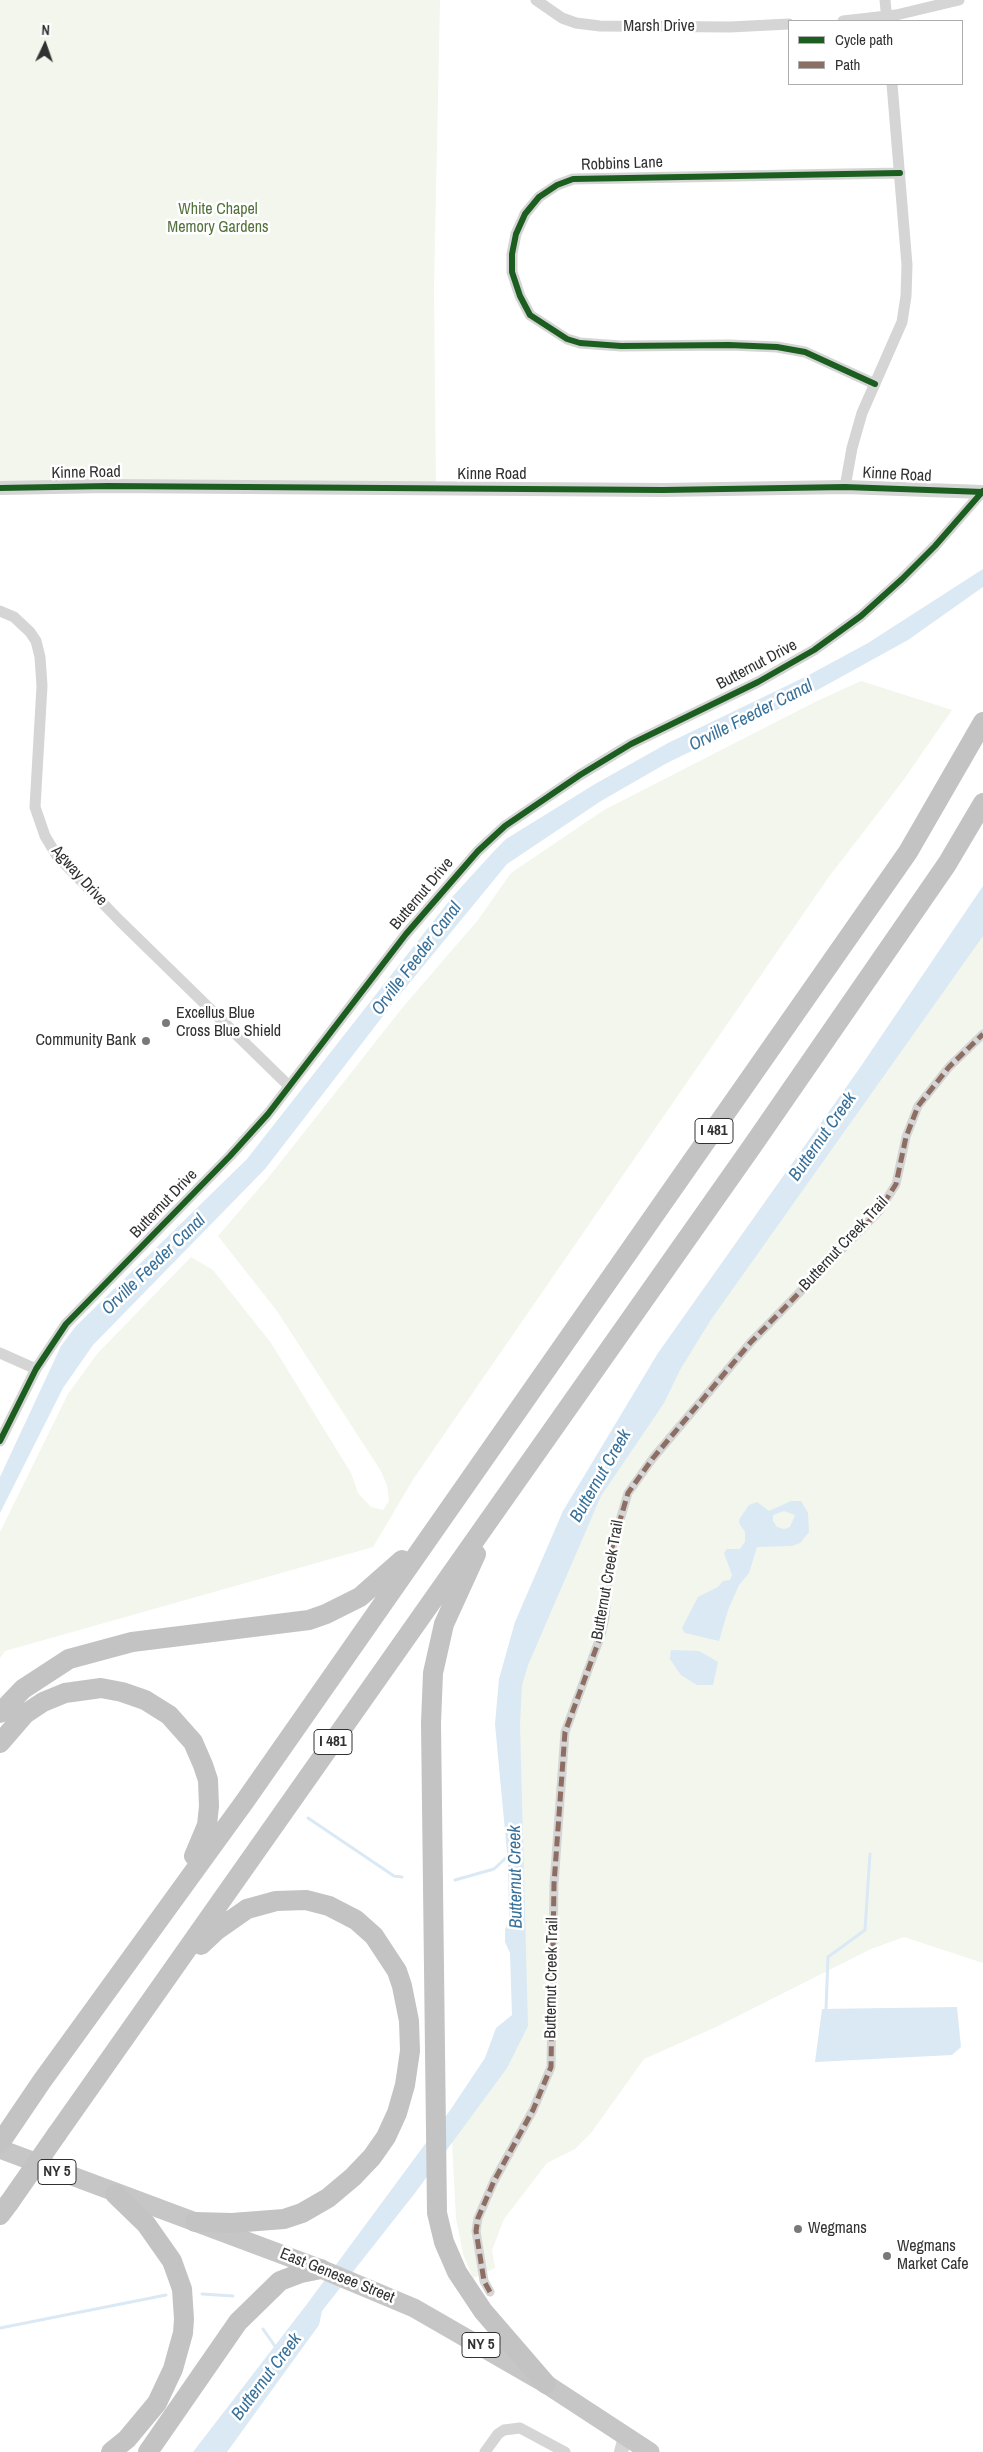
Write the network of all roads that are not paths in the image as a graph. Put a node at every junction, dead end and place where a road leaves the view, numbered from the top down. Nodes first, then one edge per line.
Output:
1 (536, 0) edge
2 (885, 0) edge
3 (959, 0) edge
4 (887, 19) edge
5 (865, 20) edge
6 (788, 24) edge
7 (892, 85) edge
8 (900, 173) junction
9 (875, 384) junction
10 (844, 487) junction
11 (0, 488) edge
12 (983, 492) edge
13 (0, 611) edge
14 (983, 722) edge
15 (983, 803) edge
16 (983, 1034) edge
17 (289, 1086) junction
18 (0, 1353) edge
19 (36, 1369) junction
20 (0, 1442) edge
21 (497, 1510) junction
22 (432, 1531) junction
23 (0, 1713) edge
24 (0, 1743) edge
25 (165, 1910) junction
26 (171, 1974) junction
27 (0, 2143) edge
28 (0, 2149) edge
29 (115, 2194) junction
30 (4, 2209) edge
31 (195, 2222) junction
32 (321, 2269) junction
33 (490, 2292) dead end
34 (546, 2384) junction
35 (623, 2444) edge
36 (111, 2452) edge
37 (148, 2452) edge
38 (485, 2452) edge
39 (565, 2452) edge
40 (650, 2452) edge

1 - 6 street, Marsh Drive
2 - 4 street
3 - 4 street
4 - 5 street
7 - 8 street
8 - 9 street
8 - 9 street, Robbins Lane
9 - 10 street
10 - 11 street, Kinne Road
10 - 12 street, Kinne Road
12 - 17 street, Butternut Drive
13 - 17 street, Agway Drive
14 - 22 highway, I 481
15 - 21 highway, I 481
16 - 33 street, Butternut Creek Trail
17 - 19 street, Butternut Drive
18 - 19 street
19 - 20 street, Butternut Drive
21 - 26 highway, I 481
21 - 34 highway
22 - 23 highway
22 - 25 highway, I 481
24 - 25 highway
25 - 27 highway, I 481
26 - 30 highway, I 481, bridge
26 - 31 highway
28 - 29 highway, East Genesee Street / NY 5
29 - 31 highway, East Genesee Street / NY 5
29 - 36 highway
31 - 32 highway, East Genesee Street / NY 5
32 - 34 highway, East Genesee Street / NY 5
32 - 37 highway
34 - 35 highway, East Genesee Street / NY 5
35 - 40 highway, East Genesee Street / NY 5
38 - 39 street

